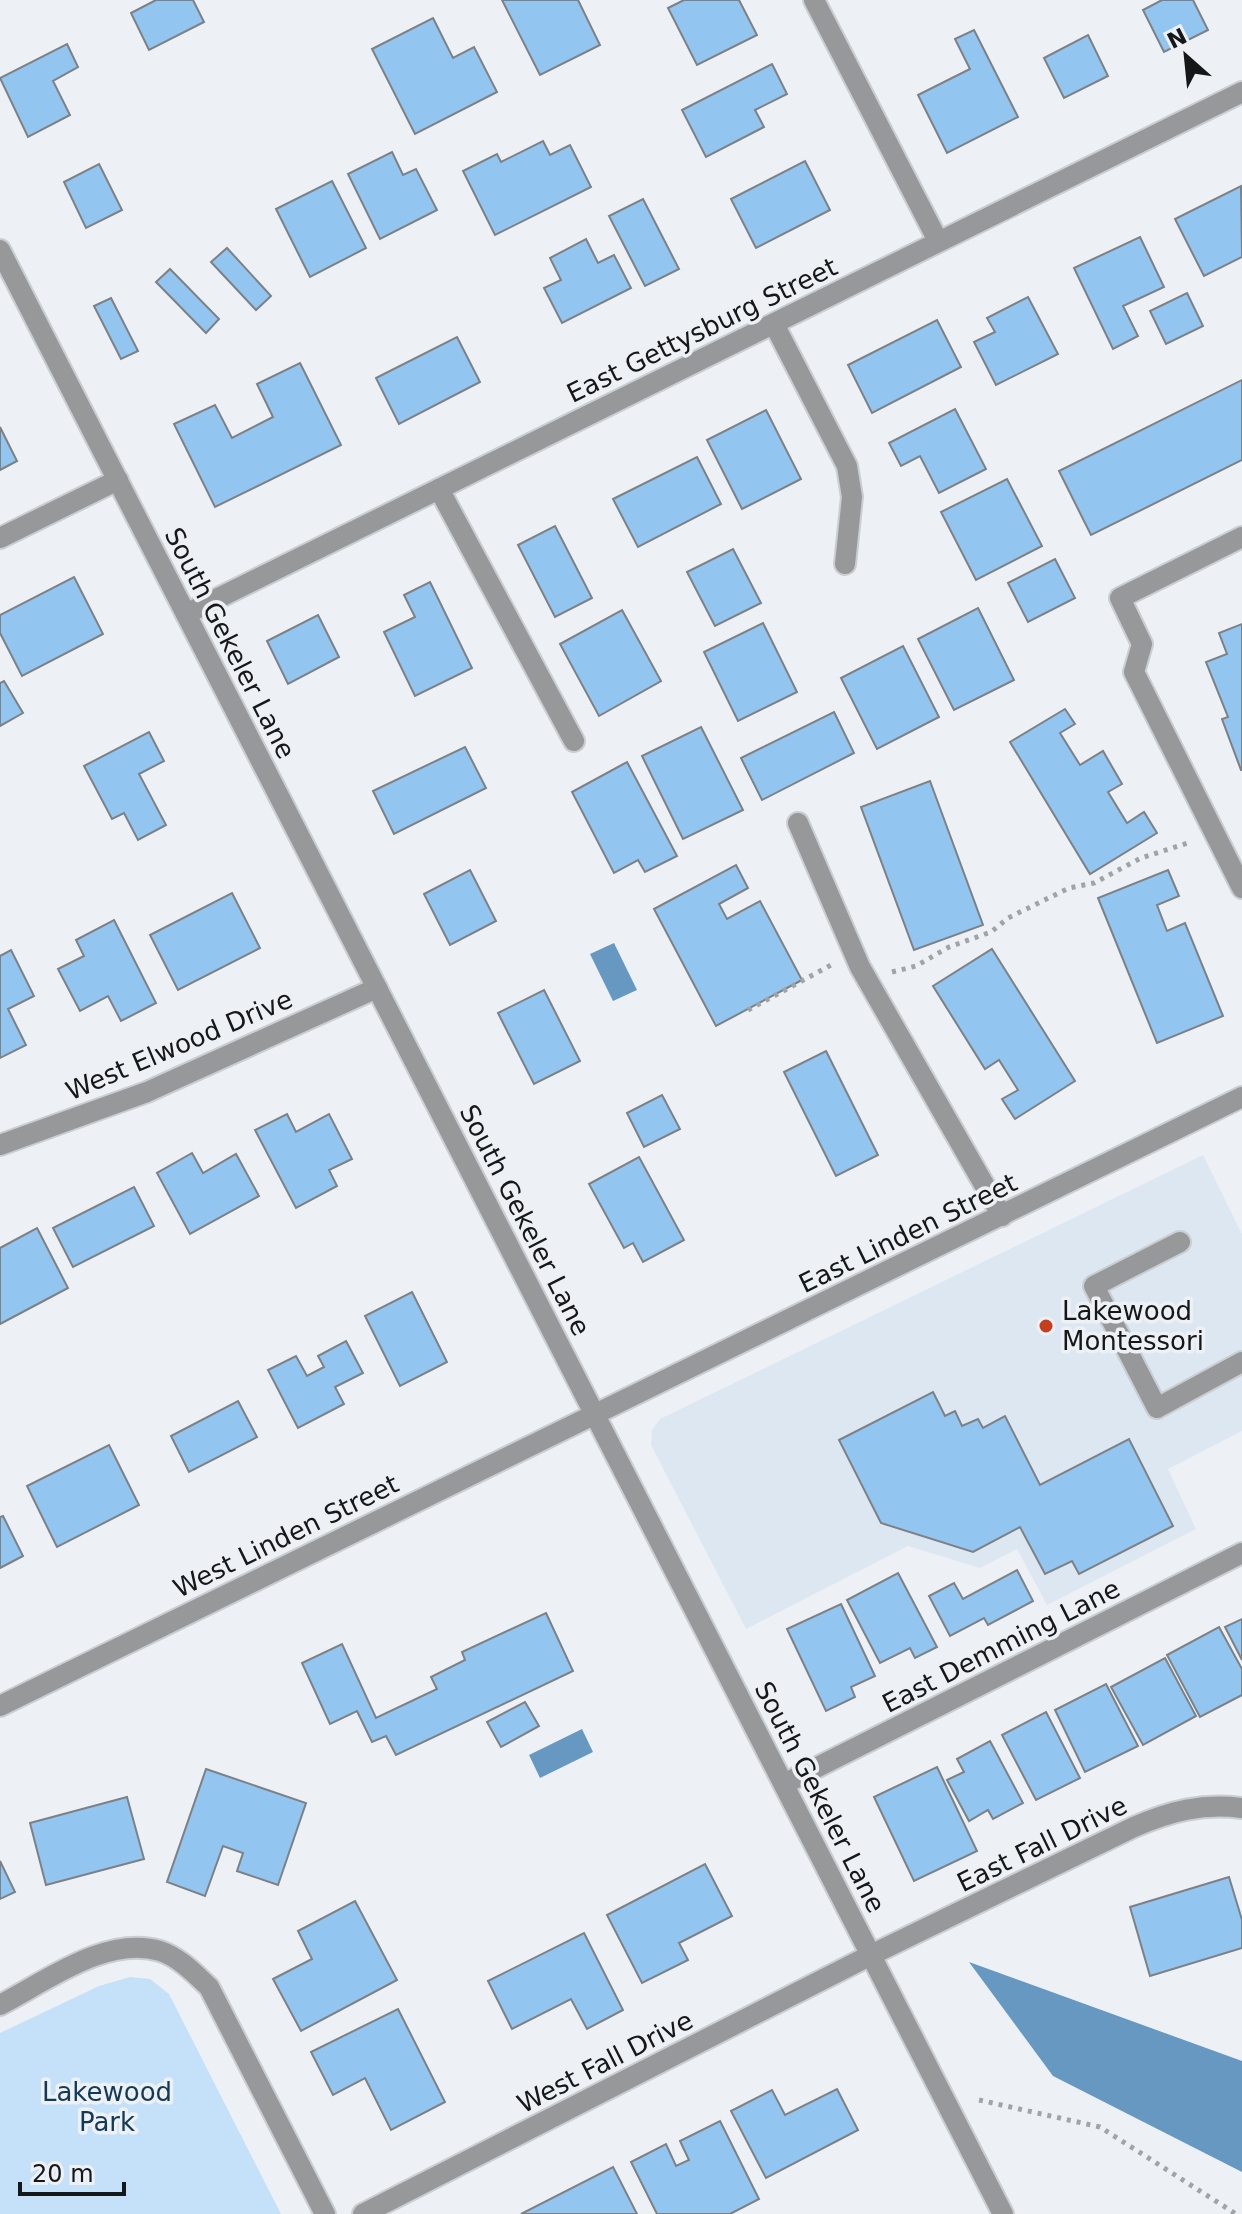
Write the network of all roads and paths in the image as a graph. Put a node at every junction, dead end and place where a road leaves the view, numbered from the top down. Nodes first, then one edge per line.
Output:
1 (814, 0) edge
2 (1242, 92) edge
3 (938, 241) junction
4 (1, 256) edge
5 (774, 324) junction
6 (118, 480) junction
7 (439, 489) junction
8 (1242, 537) edge
9 (0, 538) edge
10 (845, 564) dead end
11 (186, 614) junction
12 (574, 741) dead end
13 (798, 823) dead end
14 (1196, 840) dead end
15 (1242, 888) edge
16 (833, 963) dead end
17 (885, 974) dead end
18 (377, 988) junction
19 (748, 1010) dead end
20 (1242, 1097) edge
21 (0, 1145) edge
22 (1002, 1216) junction
23 (1180, 1242) dead end
24 (1242, 1362) edge
25 (594, 1413) junction
26 (1242, 1553) edge
27 (0, 1706) edge
28 (784, 1784) junction
29 (1242, 1808) edge
30 (871, 1955) junction
31 (0, 2005) edge
32 (979, 2100) dead end
33 (325, 2214) edge
34 (363, 2214) edge
35 (1003, 2214) edge
36 (1236, 2214) edge

1 - 3 street
2 - 3 street, East Gettysburg Street
3 - 5 street, East Gettysburg Street
4 - 6 street, South Gekeler Lane
5 - 7 street, East Gettysburg Street
5 - 10 street
6 - 9 street
6 - 11 street, South Gekeler Lane
7 - 11 street, East Gettysburg Street
7 - 12 street
8 - 15 street
11 - 18 street, South Gekeler Lane
13 - 22 street
14 - 17 path
16 - 19 path
18 - 21 street, West Elwood Drive
18 - 25 street, South Gekeler Lane
20 - 22 street, East Linden Street
22 - 25 street, East Linden Street
23 - 24 street
25 - 27 street, West Linden Street
25 - 28 street, South Gekeler Lane
26 - 28 street, East Demming Lane
28 - 30 street, South Gekeler Lane
29 - 30 street, East Fall Drive
30 - 34 street, West Fall Drive
30 - 35 street, South Gekeler Lane
31 - 33 street
32 - 36 path

